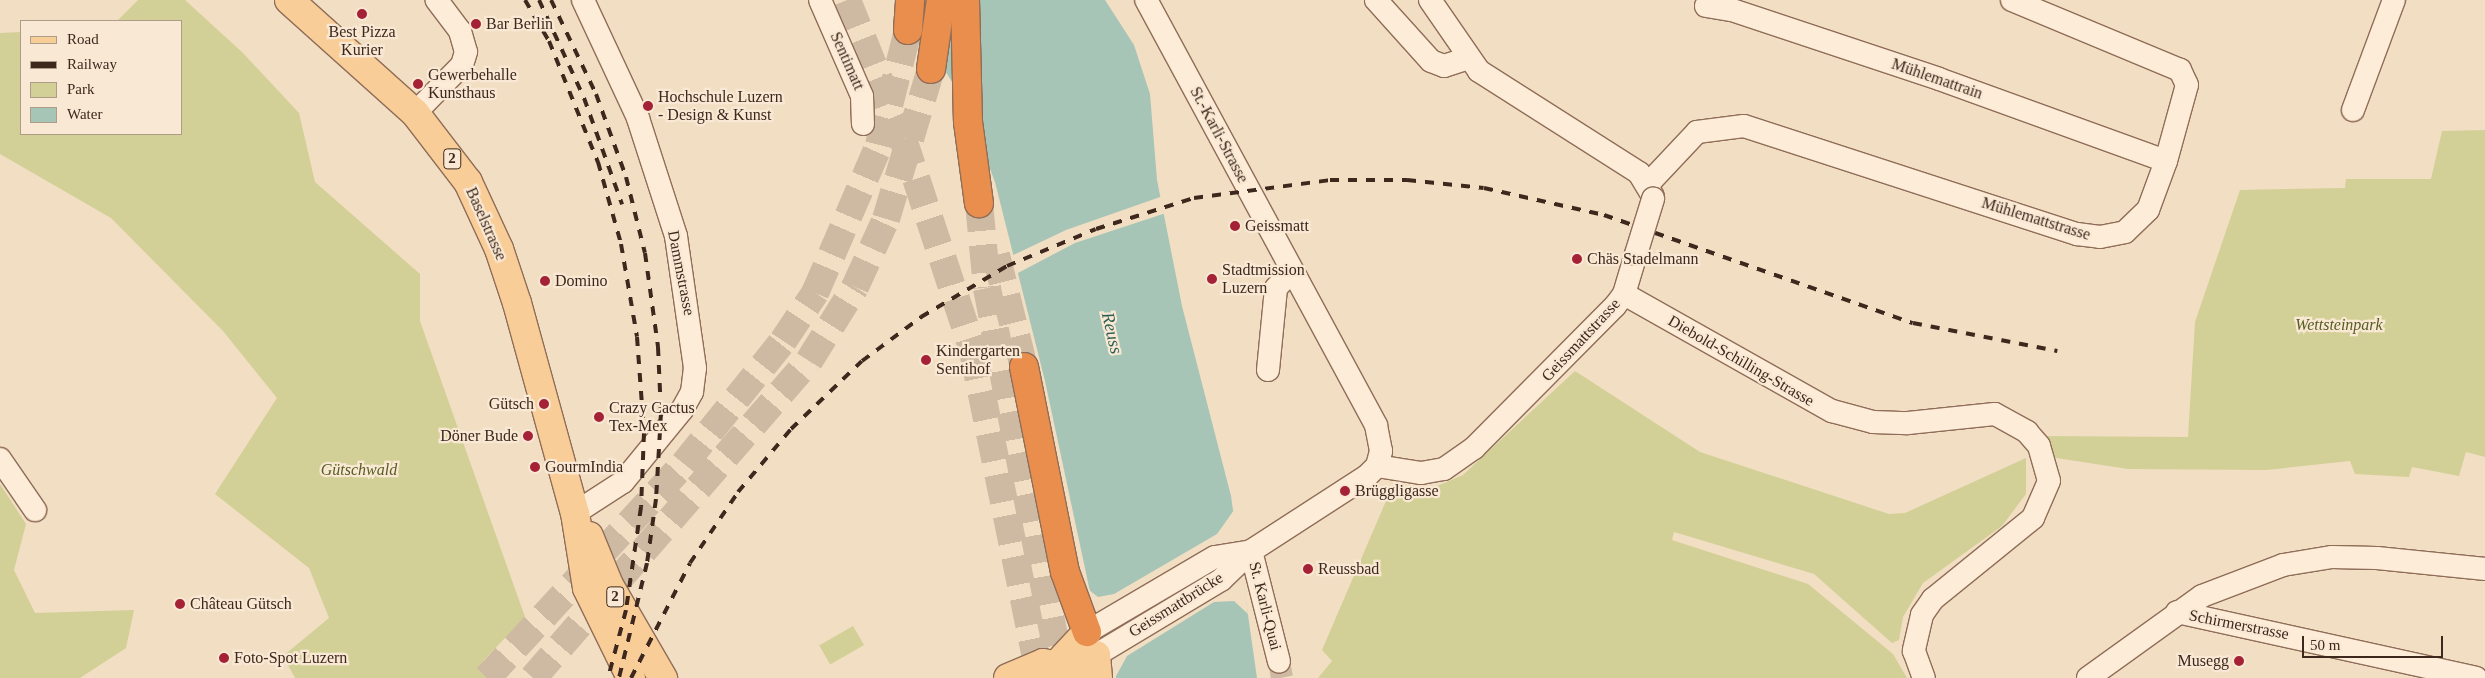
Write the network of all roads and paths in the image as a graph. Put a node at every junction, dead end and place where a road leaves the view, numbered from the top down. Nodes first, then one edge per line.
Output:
1 (289, 0) edge
2 (437, 0) edge
3 (583, 0) edge
4 (820, 0) edge
5 (910, 0) edge
6 (941, 0) edge
7 (965, 0) edge
8 (1146, 0) edge
9 (1376, 0) edge
10 (1430, 0) edge
11 (2012, 0) edge
12 (2394, 0) edge
13 (1706, 6) dead end
14 (908, 30) tunnel mouth
15 (1468, 58) junction
16 (932, 69) tunnel mouth
17 (2353, 110) dead end
18 (415, 113) junction
19 (864, 124) dead end
20 (2166, 160) junction
21 (1651, 191) junction
22 (978, 203) tunnel mouth
23 (1292, 271) junction
24 (1624, 294) junction
25 (1024, 367) tunnel mouth
26 (1268, 370) dead end
27 (0, 459) edge
28 (1377, 466) junction
29 (35, 510) dead end
30 (575, 513) junction
31 (1245, 555) junction
32 (2485, 569) edge
33 (2177, 612) junction
34 (1098, 647) edge
35 (1279, 662) tunnel mouth
36 (1063, 674) edge
37 (631, 678) edge
38 (663, 678) edge
39 (1008, 678) edge
40 (1924, 678) edge
41 (2088, 678) edge
42 (2476, 678) edge

1 - 18 main road, Baselstrasse / 2
2 - 18 street
3 - 30 street, Dammstrasse
4 - 19 street, Sentimatt
5 - 14 highway
6 - 16 highway
7 - 22 highway
8 - 23 street, St.-Karli-Strasse
9 - 15 street
10 - 15 street
11 - 20 street, Mühlemattstrasse
12 - 17 street
13 - 20 street, Mühlemattrain
15 - 21 street
18 - 30 main road, Baselstrasse / 2
20 - 21 street, Mühlemattstrasse
21 - 24 street, Geissmattstrasse, bridge
23 - 26 street
23 - 28 street, St.-Karli-Strasse
24 - 28 street, Geissmattstrasse
24 - 40 street, Diebold-Schilling-Strasse
25 - 34 highway
27 - 29 street
28 - 31 street
30 - 37 main road, Baselstrasse / 2
30 - 38 main road, Baselstrasse / 2
31 - 34 street, Geissmattbrücke
31 - 35 street, St. Karli-Quai
32 - 33 street
33 - 41 street
33 - 42 street, Schirmerstrasse
34 - 36 main road
36 - 39 main road

